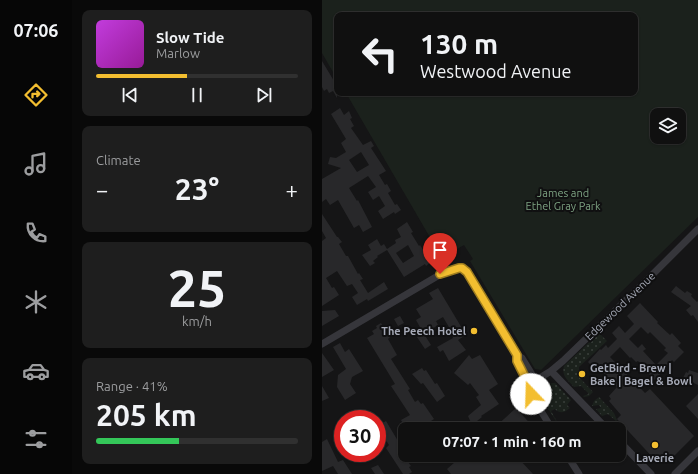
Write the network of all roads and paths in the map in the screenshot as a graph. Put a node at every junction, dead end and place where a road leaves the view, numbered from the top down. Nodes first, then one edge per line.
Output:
1 (698, 229) edge
2 (322, 344) edge
3 (517, 355) junction
4 (551, 371) junction
5 (535, 377) junction
6 (530, 385) junction
7 (548, 422) edge
8 (601, 422) edge
9 (626, 448) edge
10 (698, 451) edge
11 (571, 462) edge
12 (578, 474) edge
13 (651, 474) edge
14 (675, 474) edge

1 - 4 street, Edgewood Avenue
2 - 3 street
3 - 5 street
3 - 6 street
4 - 5 street, Edgewood Avenue
4 - 8 street
5 - 6 street, Edgewood Avenue
5 - 6 street
6 - 7 street
9 - 13 street
10 - 14 street
11 - 12 street

